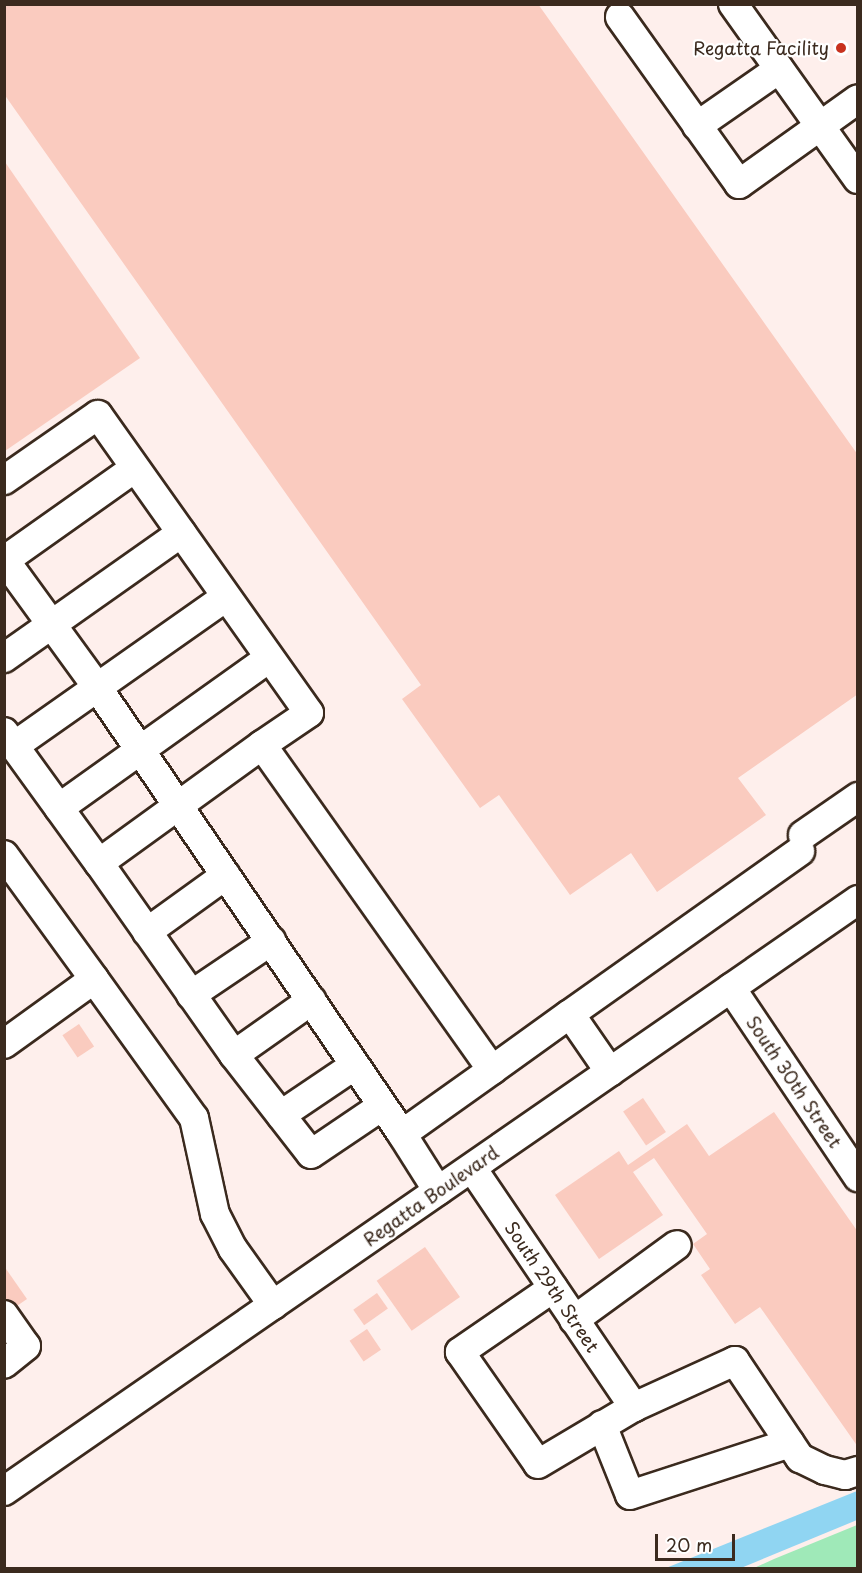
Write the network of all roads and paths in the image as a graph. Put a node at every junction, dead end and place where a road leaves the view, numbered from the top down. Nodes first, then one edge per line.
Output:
1 (734, 4) edge
2 (620, 17) dead end
3 (779, 69) junction
4 (858, 99) edge
5 (697, 126) junction
6 (820, 126) junction
7 (858, 179) edge
8 (135, 468) junction
9 (4, 480) edge
10 (181, 533) junction
11 (5, 559) edge
12 (226, 597) junction
13 (53, 624) junction
14 (4, 658) edge
15 (269, 658) junction
16 (97, 687) junction
17 (9, 739) edge
18 (262, 745) junction
19 (140, 750) junction
20 (858, 797) edge
21 (178, 806) junction
22 (59, 808) junction
23 (4, 855) edge
24 (99, 863) junction
25 (226, 874) junction
26 (858, 900) edge
27 (147, 932) junction
28 (272, 941) junction
29 (94, 979) junction
30 (731, 988) junction
31 (191, 995) junction
32 (312, 1000) junction
33 (570, 1014) junction
34 (4, 1044) edge
35 (234, 1055) junction
36 (355, 1065) junction
37 (492, 1070) junction
38 (610, 1072) junction
39 (382, 1106) junction
40 (280, 1115) junction
41 (402, 1134) junction
42 (472, 1168) junction
43 (858, 1177) edge
44 (438, 1191) junction
45 (677, 1245) dead end
46 (553, 1288) junction
47 (273, 1305) junction
48 (4, 1315) edge
49 (574, 1320) junction
50 (4, 1364) edge
51 (634, 1407) junction
52 (602, 1425) junction
53 (790, 1443) junction
54 (858, 1471) edge
55 (4, 1491) edge

1 - 3 street
2 - 5 street
3 - 5 street
3 - 6 street
4 - 6 street
5 - 6 street
6 - 7 street
8 - 9 street
8 - 10 street
8 - 11 street
10 - 12 street
10 - 13 street
11 - 13 street
12 - 15 street
12 - 16 street
13 - 14 street
13 - 16 street
15 - 18 street
15 - 19 street
16 - 17 street
16 - 19 street
17 - 22 street
18 - 21 street
18 - 37 street
19 - 21 street
19 - 22 street
20 - 33 street
21 - 24 street
21 - 25 street
22 - 24 street
23 - 29 street
24 - 27 street
25 - 27 street
25 - 28 street
26 - 30 street, Regatta Boulevard
27 - 31 street
28 - 31 street
28 - 32 street
29 - 34 street
29 - 47 street
30 - 38 street, Regatta Boulevard
30 - 43 street, South 30th Street
31 - 35 street
32 - 35 street
32 - 36 street
33 - 37 street
33 - 38 street
35 - 40 street
36 - 39 street
36 - 40 street
37 - 41 street
38 - 42 street, Regatta Boulevard
39 - 40 street
39 - 41 street
41 - 44 street
42 - 44 street, Regatta Boulevard
42 - 46 street, South 29th Street
44 - 47 street, Regatta Boulevard
45 - 49 street
46 - 49 street, South 29th Street
46 - 52 street
47 - 55 street, Regatta Boulevard
48 - 50 street
49 - 51 street, South 29th Street
51 - 52 street
51 - 53 street
52 - 53 street
53 - 54 street

